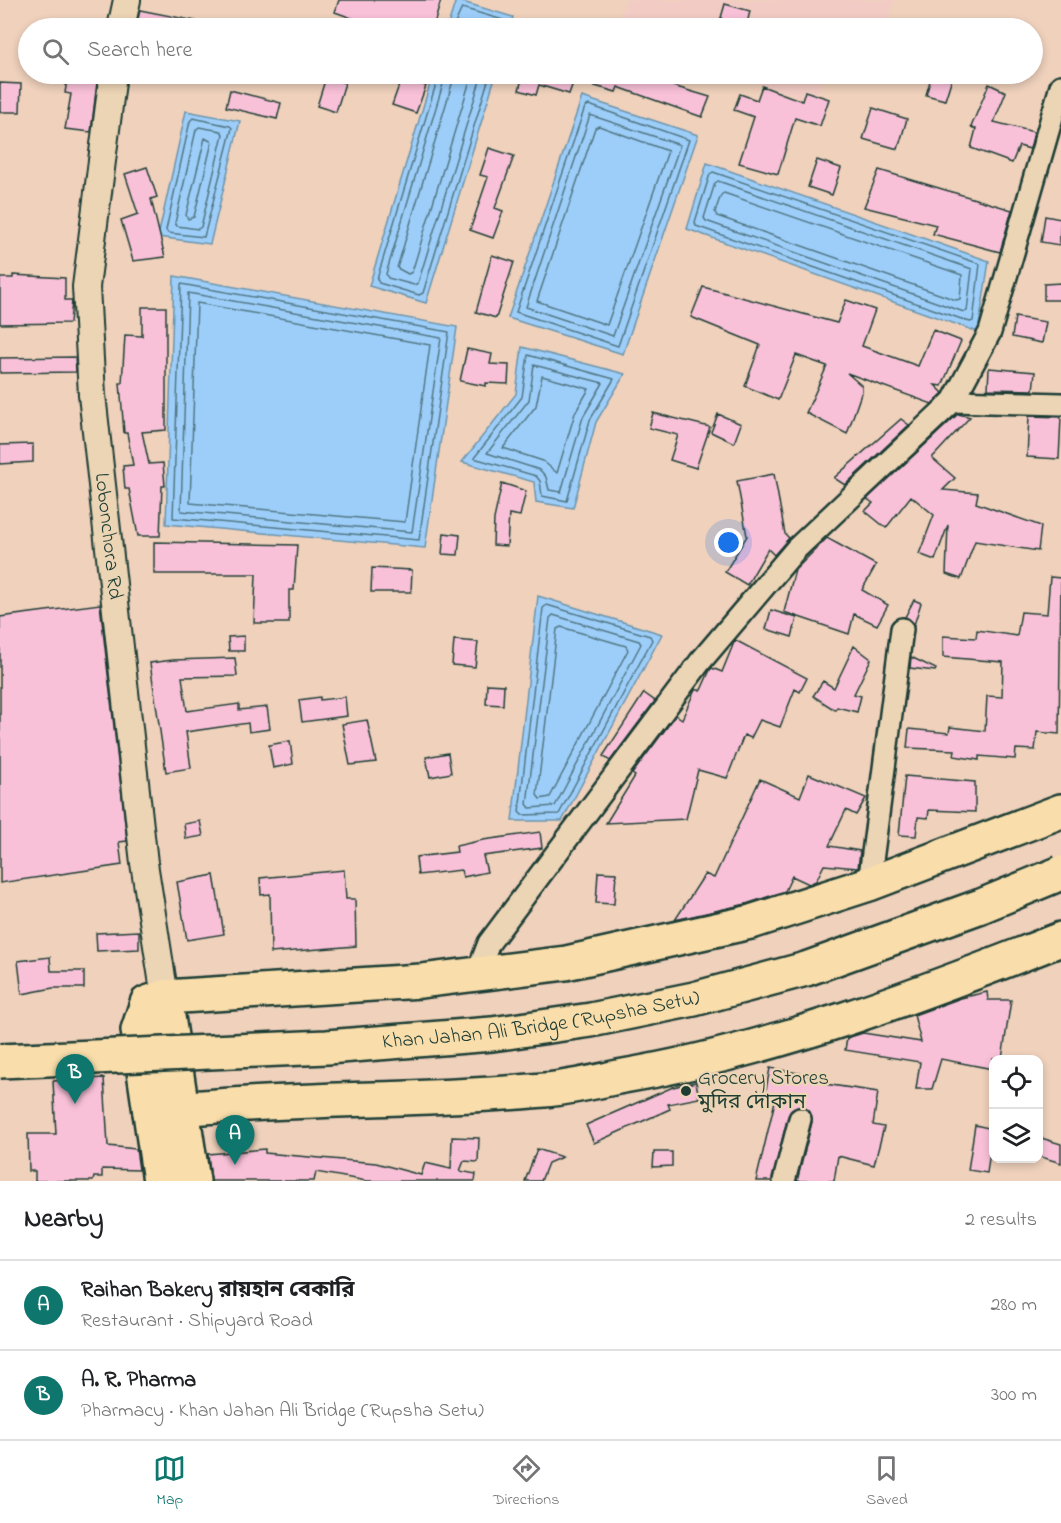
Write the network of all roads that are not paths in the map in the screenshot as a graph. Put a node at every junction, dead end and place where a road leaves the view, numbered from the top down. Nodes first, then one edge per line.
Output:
1 (127, 0) edge
2 (123, 18) edge
3 (113, 84) edge
4 (1061, 88) edge
5 (953, 401) junction
6 (1061, 404) edge
7 (902, 629) dead end
8 (1061, 811) edge
9 (1061, 873) edge
10 (869, 884) junction
11 (1061, 939) edge
12 (477, 974) junction
13 (165, 997) junction
14 (0, 1061) edge
15 (150, 1112) junction
16 (800, 1119) dead end
17 (184, 1120) junction
18 (160, 1181) edge
19 (193, 1181) edge
20 (784, 1181) edge

1 - 2 street
3 - 13 street, Lobonchora Rd
4 - 5 street
5 - 6 street
5 - 12 street
7 - 10 street
8 - 10 main road
9 - 14 main road, Khan Jahan Ali Bridge (Rupsha Setu), bridge
10 - 12 main road
11 - 17 main road
12 - 13 main road
13 - 15 main road
13 - 17 main road
15 - 17 main road
15 - 18 main road
16 - 20 street
17 - 19 main road

